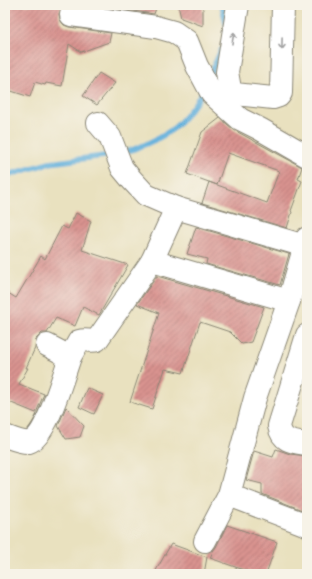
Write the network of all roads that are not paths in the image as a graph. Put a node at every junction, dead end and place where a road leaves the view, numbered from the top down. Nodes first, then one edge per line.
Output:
1 (238, 5) edge
2 (283, 5) edge
3 (71, 15) dead end
4 (98, 123) dead end
5 (307, 156) edge
6 (176, 208) junction
7 (306, 242) edge
8 (152, 261) junction
9 (290, 301) junction
10 (307, 335) edge
11 (47, 344) dead end
12 (70, 357) junction
13 (5, 436) edge
14 (307, 444) edge
15 (229, 494) junction
16 (307, 525) edge
17 (206, 541) dead end

2 -> 1 street
3 - 5 street
4 - 6 street
6 - 7 street
6 - 8 street
7 - 9 street
8 - 9 street
8 - 12 street
9 - 15 street
10 - 14 street
11 - 12 street
12 - 13 street
15 - 16 street
15 - 17 street

